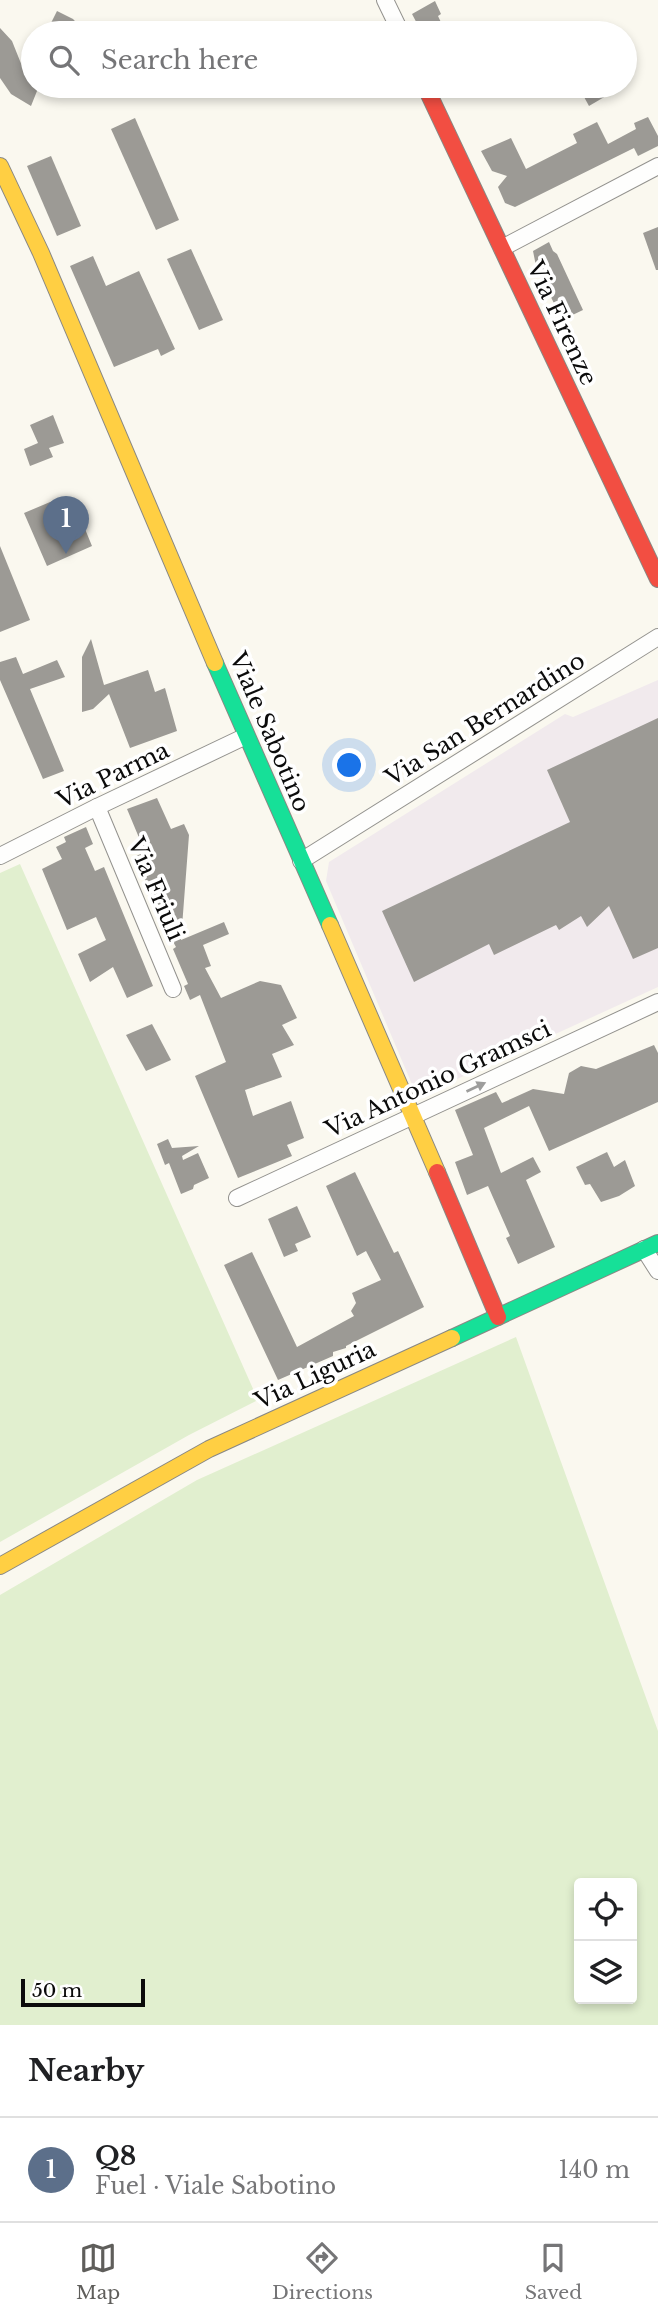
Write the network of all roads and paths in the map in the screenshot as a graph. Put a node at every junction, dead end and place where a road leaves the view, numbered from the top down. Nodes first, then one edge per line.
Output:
1 (385, 0) edge
2 (395, 21) edge
3 (431, 98) edge
4 (0, 166) edge
5 (658, 166) edge
6 (502, 248) junction
7 (658, 579) edge
8 (658, 637) edge
9 (246, 736) junction
10 (97, 807) junction
11 (0, 856) edge
12 (301, 860) junction
13 (173, 989) dead end
14 (658, 1002) edge
15 (414, 1115) junction
16 (237, 1198) dead end
17 (651, 1246) edge
18 (658, 1271) edge
19 (498, 1317) junction
20 (0, 1566) edge

1 - 2 street
3 - 6 street, Via Firenze
4 - 9 street, Viale Sabotino
5 - 6 street
6 - 7 street, Via Firenze
8 - 12 street, Via San Bernardino
9 - 10 street, Via Parma
9 - 12 street, Viale Sabotino
10 - 11 street, Via Parma
10 - 13 street, Via Friuli
12 - 15 street, Viale Sabotino
15 -> 14 street, Via Antonio Gramsci
15 - 16 street, Via Antonio Gramsci
15 - 19 street, Viale Sabotino
17 - 18 street
17 - 19 street, Via Liguria
19 - 20 street, Via Liguria

